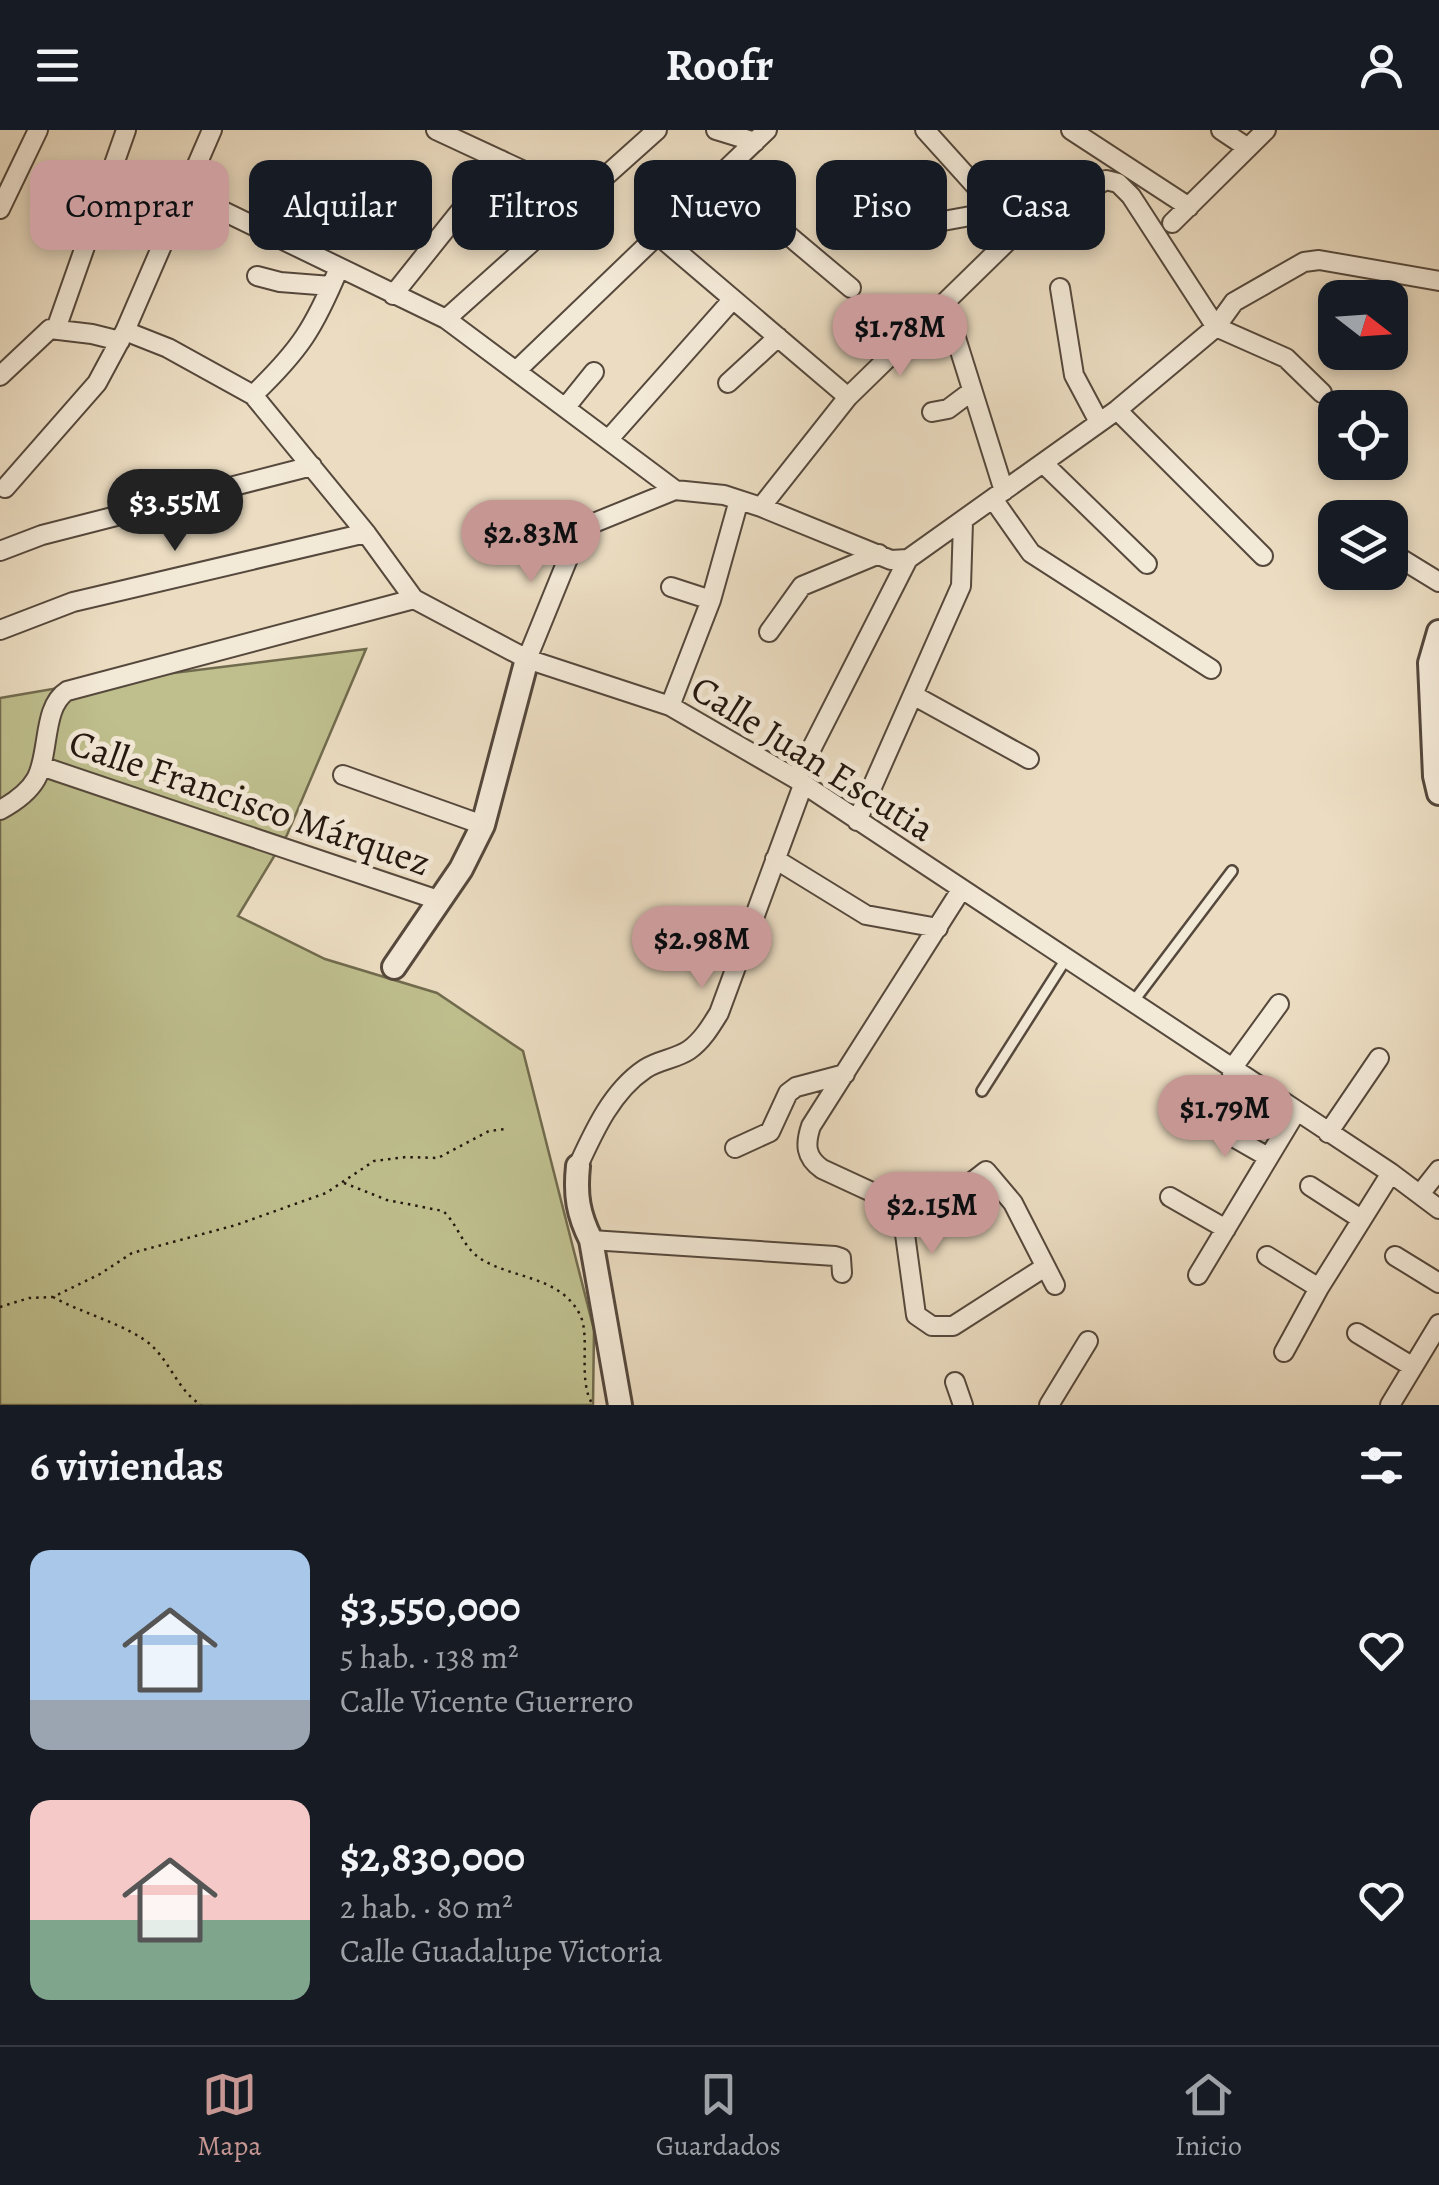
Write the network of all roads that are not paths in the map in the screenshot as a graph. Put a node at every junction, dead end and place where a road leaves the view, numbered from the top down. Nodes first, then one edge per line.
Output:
1 (38, 130) edge
2 (126, 130) edge
3 (212, 130) edge
4 (436, 130) edge
5 (656, 130) edge
6 (716, 130) edge
7 (925, 130) edge
8 (1072, 130) edge
9 (1221, 130) edge
10 (1266, 130) edge
11 (761, 136) edge
12 (1248, 148) junction
13 (199, 160) edge
14 (501, 160) edge
15 (736, 160) edge
16 (614, 169) edge
17 (967, 177) edge
18 (1105, 181) edge
19 (1189, 208) junction
20 (0, 209) edge
21 (229, 213) edge
22 (452, 221) edge
23 (1172, 223) dead end
24 (796, 242) edge
25 (160, 250) edge
26 (524, 250) edge
27 (644, 250) edge
28 (675, 250) edge
29 (998, 250) edge
30 (339, 268) junction
31 (257, 276) dead end
32 (1439, 280) edge
33 (331, 286) junction
34 (850, 288) dead end
35 (1060, 288) dead end
36 (393, 295) junction
37 (733, 299) junction
38 (945, 302) junction
39 (446, 319) junction
40 (1216, 327) junction
41 (56, 329) junction
42 (122, 336) junction
43 (778, 337) junction
44 (516, 371) junction
45 (594, 372) dead end
46 (0, 376) edge
47 (728, 383) dead end
48 (1319, 390) edge
49 (972, 391) junction
50 (253, 395) junction
51 (848, 397) junction
52 (566, 408) junction
53 (1117, 410) junction
54 (932, 412) dead end
55 (1099, 422) junction
56 (608, 440) junction
57 (1043, 463) junction
58 (312, 466) junction
59 (4, 488) dead end
60 (674, 490) junction
61 (998, 495) junction
62 (739, 500) junction
63 (762, 507) junction
64 (962, 522) junction
65 (580, 528) junction
66 (366, 533) junction
67 (537, 546) dead end
68 (0, 551) edge
69 (1263, 556) dead end
70 (893, 558) junction
71 (1408, 563) edge
72 (1147, 564) dead end
73 (1439, 582) edge
74 (671, 588) dead end
75 (414, 599) junction
76 (711, 600) junction
77 (0, 630) edge
78 (769, 632) dead end
79 (1439, 632) edge
80 (527, 659) junction
81 (1211, 668) dead end
82 (913, 695) junction
83 (670, 706) junction
84 (1029, 758) dead end
85 (41, 766) junction
86 (343, 775) dead end
87 (800, 782) junction
88 (1439, 793) edge
89 (0, 810) edge
90 (858, 821) junction
91 (483, 825) junction
92 (775, 859) junction
93 (1232, 872) dead end
94 (961, 890) junction
95 (438, 900) junction
96 (938, 928) junction
97 (1066, 958) junction
98 (394, 967) dead end
99 (1133, 1002) junction
100 (1279, 1004) dead end
101 (1380, 1058) dead end
102 (1231, 1070) junction
103 (845, 1074) junction
104 (982, 1092) dead end
105 (1296, 1112) junction
106 (1205, 1120) dead end
107 (1328, 1133) junction
108 (735, 1148) dead end
109 (1268, 1158) junction
110 (578, 1166) joint
111 (1439, 1170) edge
112 (1391, 1174) junction
113 (1310, 1186) dead end
114 (1420, 1194) junction
115 (1170, 1197) dead end
116 (1439, 1210) edge
117 (902, 1212) junction
118 (1361, 1219) junction
119 (1226, 1229) junction
120 (591, 1240) junction
121 (1267, 1256) dead end
122 (1395, 1256) dead end
123 (1045, 1267) junction
124 (842, 1273) dead end
125 (1198, 1275) dead end
126 (1439, 1283) edge
127 (1055, 1285) dead end
128 (1319, 1288) junction
129 (1439, 1324) edge
130 (1357, 1333) dead end
131 (1088, 1341) dead end
132 (1284, 1352) dead end
133 (1413, 1367) junction
134 (954, 1382) dead end
135 (620, 1405) edge
136 (962, 1405) edge
137 (1049, 1405) edge
138 (1390, 1405) edge

1 - 20 street
2 - 41 street
3 - 13 street
4 - 14 street
5 - 16 street
6 - 11 street
7 - 17 street
8 - 19 street
9 - 12 street
10 - 12 street
11 - 15 street
12 - 19 street
18 - 40 street
19 - 23 street
21 - 30 street
22 - 36 street
24 - 34 street
25 - 42 street
26 - 39 street
27 - 44 street
28 - 37 street
29 - 38 street
30 - 33 street
30 - 36 street
31 - 33 street
32 - 40 street
33 - 50 street
35 - 55 street
36 - 39 street
37 - 43 street
37 - 56 street
38 - 49 street
38 - 51 street
39 - 44 street
40 - 48 street
40 - 53 street
41 - 42 street, Calle Juan Escutia
41 - 46 street
42 - 50 street, Calle Juan Escutia
42 - 59 street
43 - 47 street
43 - 51 street
44 - 52 street
45 - 52 street
49 - 54 street
49 - 61 street
50 - 58 street, Calle Juan Escutia
51 - 63 street
52 - 56 street
53 - 55 street
53 - 69 street
55 - 57 street
56 - 60 street
57 - 61 street
57 - 72 street
58 - 66 street, Calle Juan Escutia
58 - 68 street
60 - 62 street
60 - 65 street
61 - 64 street
61 - 81 street
62 - 63 street
62 - 76 street
63 - 70 street
64 - 70 street
64 - 82 street
65 - 67 street
65 - 80 street
66 - 75 street, Calle Juan Escutia
66 - 77 street
70 - 78 street
70 - 87 street
71 - 73 street
74 - 76 street
75 - 80 street, Calle Juan Escutia
75 - 85 street
76 - 83 street
79 - 88 street
80 - 83 street, Calle Juan Escutia
80 - 91 street
82 - 84 street
82 - 90 street
83 - 87 street, Calle Juan Escutia
85 - 89 street
85 - 95 street, Calle Francisco Márquez
86 - 91 street
87 - 90 street, Calle Juan Escutia
87 - 92 street
90 - 94 street, Calle Juan Escutia
91 - 95 street
92 - 96 street
92 - 110 street
93 - 99 lane
94 - 96 street
94 - 97 street, Calle Juan Escutia
95 - 98 street
96 - 103 street
97 - 99 street, Calle Juan Escutia
97 - 104 lane
99 - 102 street, Calle Juan Escutia
100 - 102 street
101 - 107 street
102 - 105 street, Calle Juan Escutia
103 - 108 street
103 - 117 street
105 - 107 street, Calle Juan Escutia
105 - 109 street
106 - 109 street
107 - 112 street, Calle Juan Escutia
109 - 119 street
110 - 120 street
111 - 114 street
112 - 114 street, Calle Juan Escutia
112 - 118 street
113 - 118 street
114 - 116 street, Calle Juan Escutia
115 - 119 street
117 - 123 street
117 - 123 street
118 - 128 street
119 - 125 street
120 - 124 street
120 - 135 street
121 - 128 street
122 - 126 street
123 - 127 street
128 - 132 street
129 - 133 street
130 - 133 street
131 - 137 street
133 - 138 street
134 - 136 street

